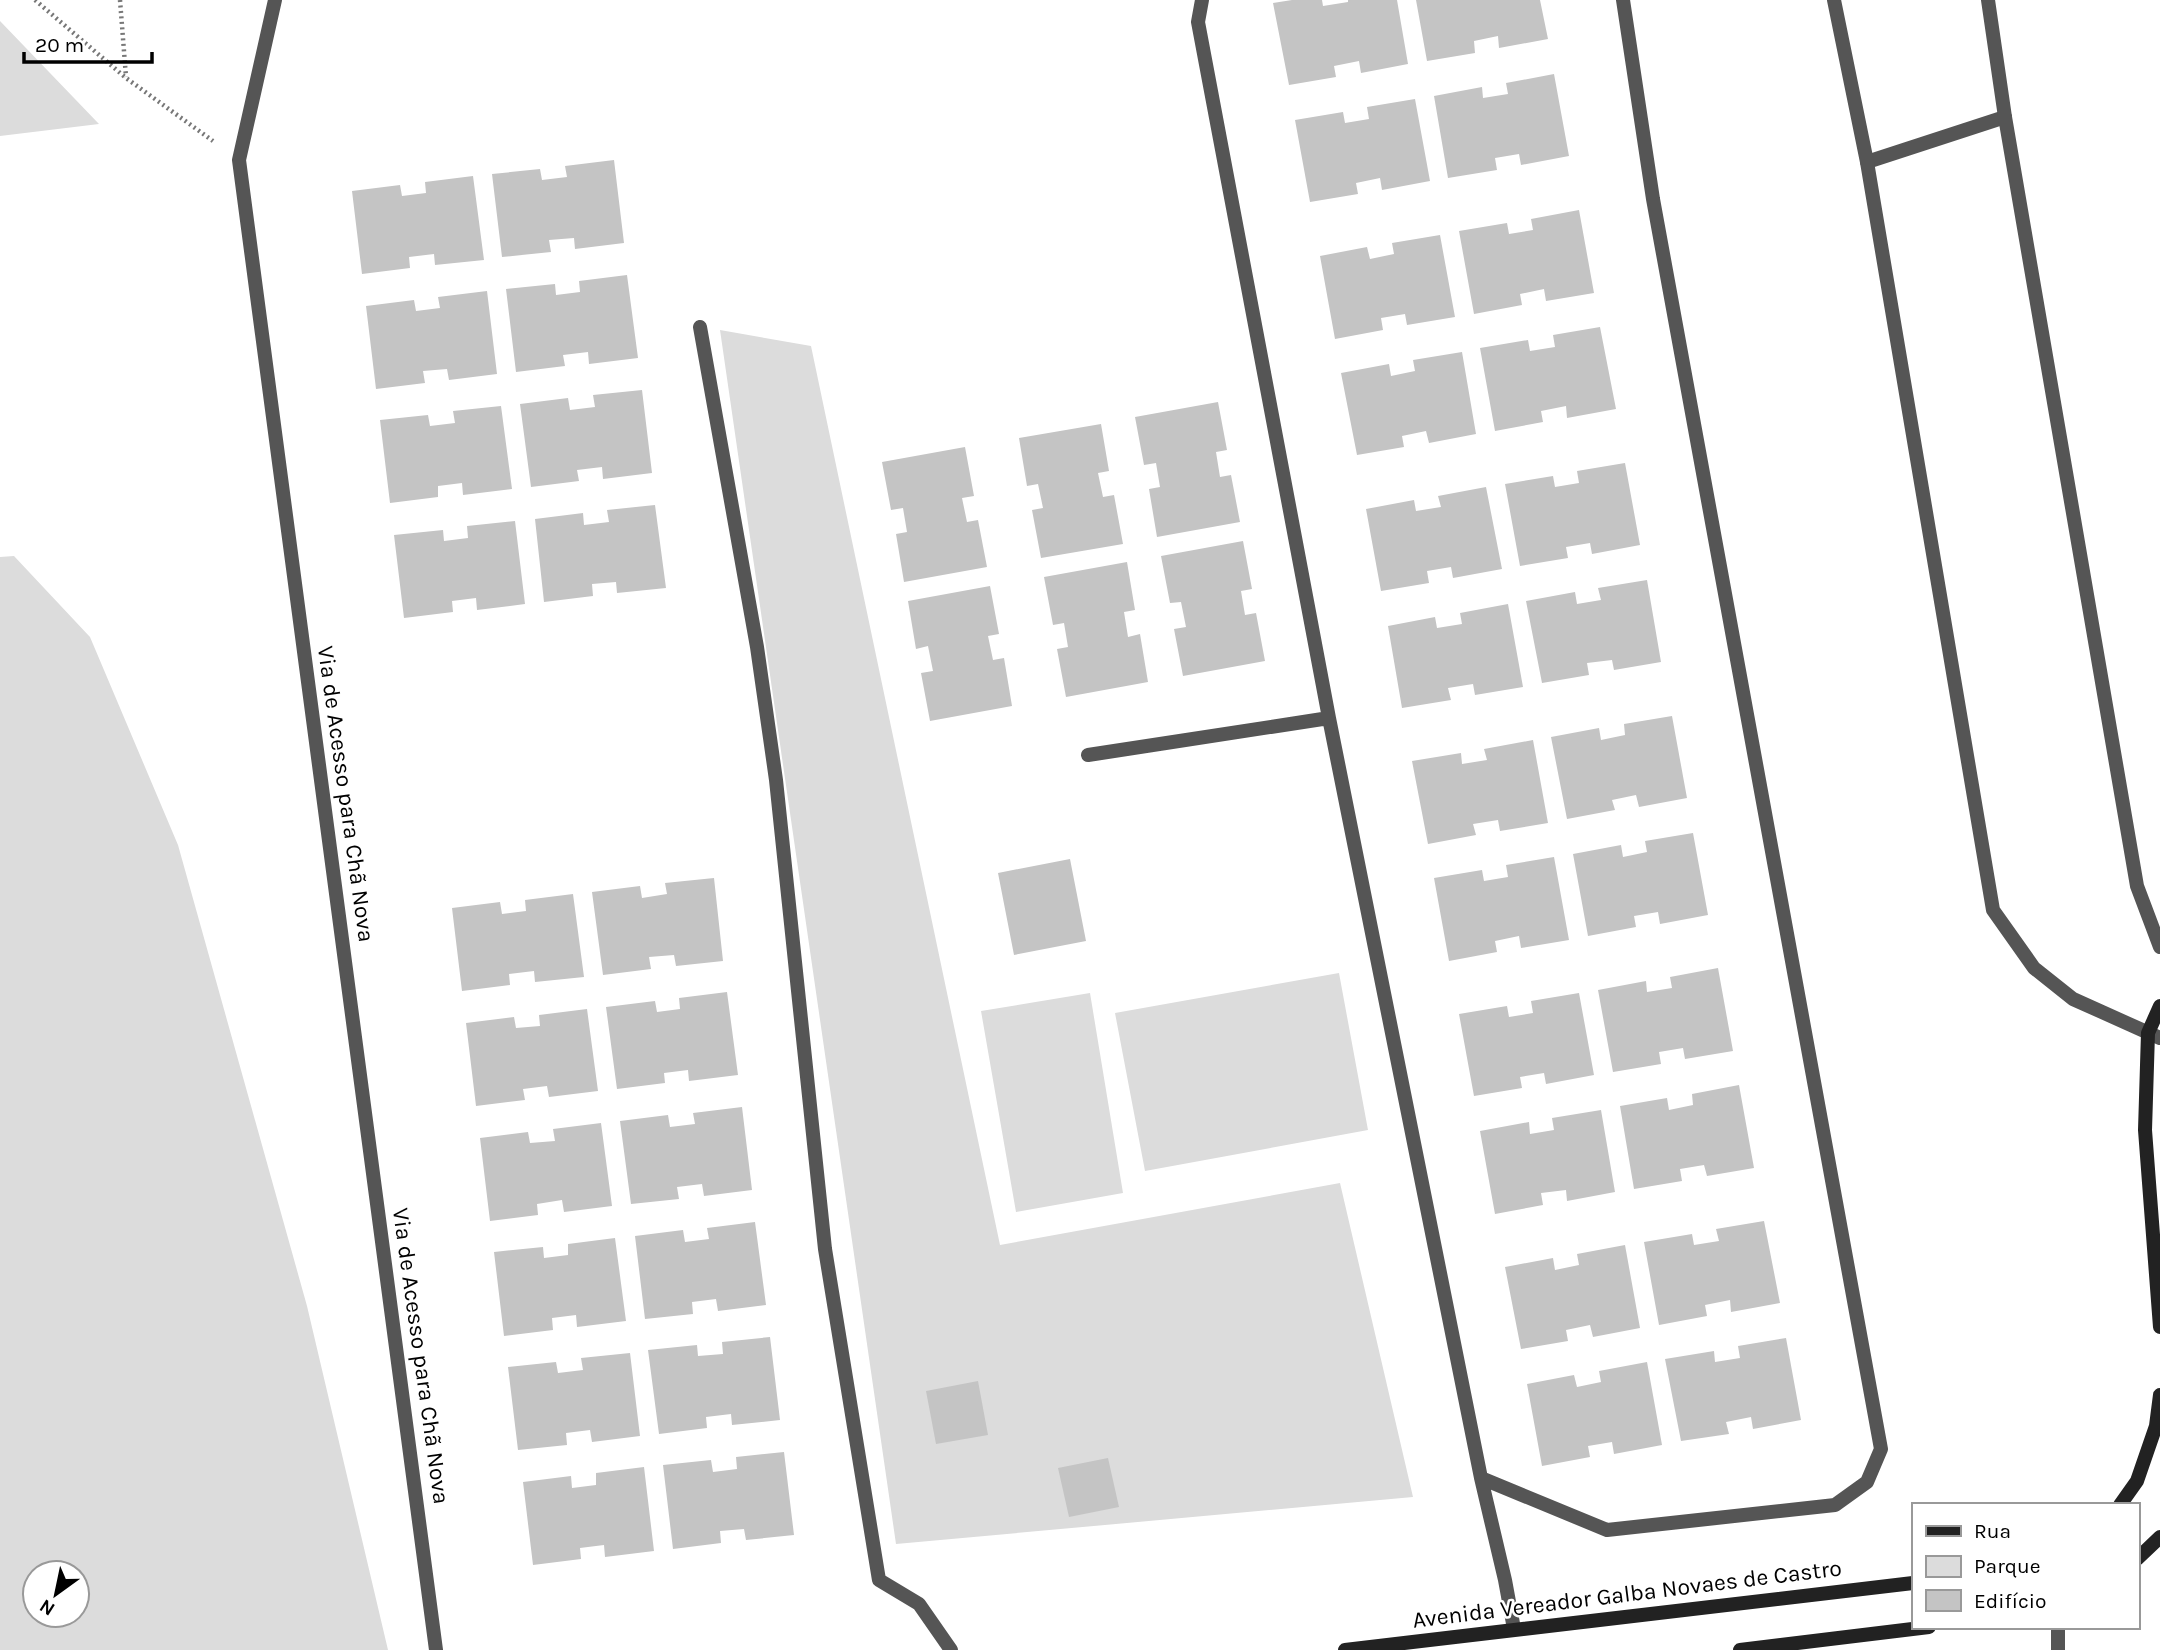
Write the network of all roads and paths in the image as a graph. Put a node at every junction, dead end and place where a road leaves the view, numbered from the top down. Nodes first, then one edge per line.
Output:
1 (35, 0) edge
2 (120, 0) edge
3 (275, 0) edge
4 (1202, 0) edge
5 (1623, 0) edge
6 (1834, 0) edge
7 (1988, 0) edge
8 (126, 78) junction
9 (2006, 117) junction
10 (239, 160) junction
11 (1867, 162) junction
12 (700, 327) dead end
13 (1329, 718) junction
14 (1088, 755) dead end
15 (2160, 947) edge
16 (2160, 1006) edge
17 (2154, 1036) edge
18 (2160, 1327) edge
19 (2160, 1395) edge
20 (1481, 1478) junction
21 (2121, 1503) edge
22 (2160, 1536) edge
23 (2139, 1557) edge
24 (1912, 1583) edge
25 (1514, 1629) junction
26 (1913, 1629) edge
27 (2058, 1629) edge
28 (436, 1650) edge
29 (951, 1650) edge
30 (1345, 1650) edge
31 (1740, 1650) edge
32 (2058, 1650) edge

1 - 8 path
2 - 8 path
3 - 10 street
4 - 13 street
5 - 20 street
6 - 11 street
7 - 9 street
8 - 10 path
9 - 11 street
9 - 15 street
10 - 28 street, Via de Acesso para Chã Nova
11 - 17 street
12 - 29 street
13 - 14 street
13 - 20 street
16 - 17 street
17 - 18 street
19 - 21 street
20 - 25 street
22 - 23 street
24 - 25 street, Avenida Vereador Galba Novaes de Castro
25 - 30 street, Avenida Vereador Galba Novaes de Castro
26 - 31 street
27 - 32 street

